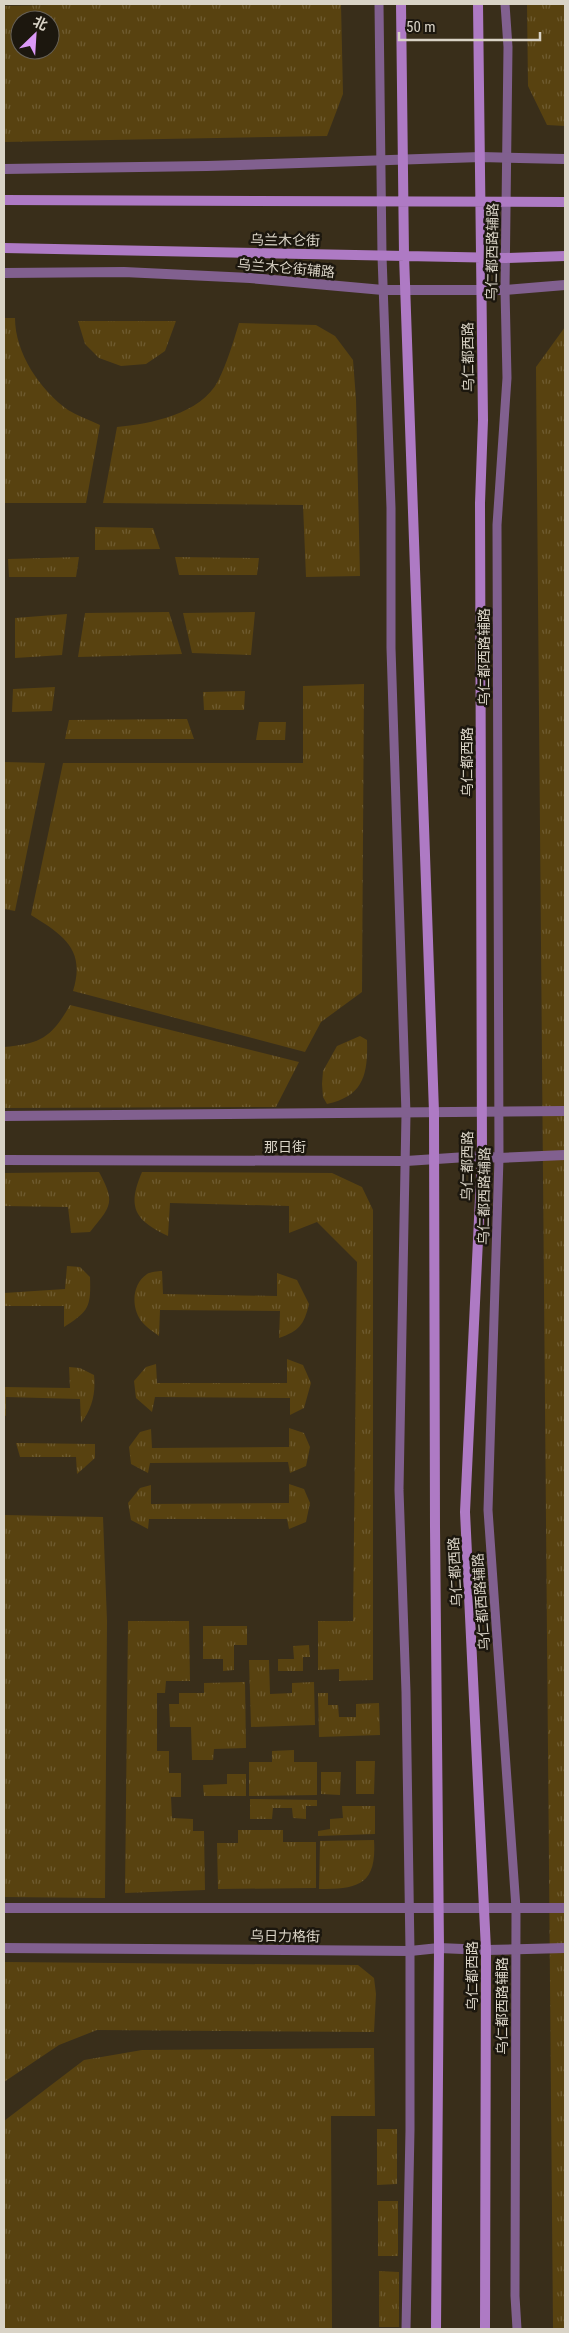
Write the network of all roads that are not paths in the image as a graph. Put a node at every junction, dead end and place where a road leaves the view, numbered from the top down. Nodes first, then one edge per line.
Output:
1 (379, 4) edge
2 (401, 4) edge
3 (478, 4) edge
4 (505, 4) edge
5 (481, 157) junction
6 (507, 158) junction
7 (565, 159) edge
8 (381, 161) junction
9 (402, 161) junction
10 (4, 169) edge
11 (4, 200) edge
12 (381, 200) junction
13 (403, 200) junction
14 (482, 200) junction
15 (507, 202) junction
16 (565, 202) edge
17 (4, 248) edge
18 (404, 255) junction
19 (382, 256) junction
20 (565, 256) edge
21 (481, 257) junction
22 (506, 258) junction
23 (4, 273) edge
24 (565, 285) edge
25 (481, 289) junction
26 (383, 290) junction
27 (406, 290) junction
28 (505, 290) junction
29 (565, 1111) edge
30 (434, 1112) junction
31 (482, 1112) junction
32 (498, 1112) junction
33 (406, 1114) junction
34 (4, 1116) edge
35 (565, 1155) edge
36 (482, 1156) junction
37 (434, 1158) junction
38 (499, 1158) junction
39 (4, 1160) edge
40 (406, 1161) junction
41 (438, 1907) junction
42 (485, 1907) junction
43 (4, 1908) edge
44 (516, 1908) junction
45 (565, 1908) edge
46 (409, 1909) junction
47 (4, 1948) edge
48 (439, 1948) junction
49 (565, 1948) edge
50 (516, 1949) junction
51 (486, 1950) junction
52 (410, 1951) junction
53 (406, 2329) edge
54 (436, 2329) edge
55 (486, 2329) edge
56 (517, 2329) edge

1 - 8 lane
2 - 9 main road, 乌仁都西路
3 - 5 main road, 乌仁都西路
4 - 6 lane, 乌仁都西路辅路
5 - 6 street
5 - 9 street
5 - 14 main road, 乌仁都西路
6 - 7 street
6 - 15 lane, 乌仁都西路辅路
8 - 9 street
8 - 10 street
8 - 12 lane
9 - 13 main road, 乌仁都西路
11 - 12 main road
12 - 13 main road
12 - 19 lane
13 - 14 main road
13 - 18 main road, 乌仁都西路
14 - 15 main road
14 - 21 main road, 乌仁都西路
15 - 16 main road
15 - 22 lane, 乌仁都西路辅路
17 - 19 main road, 乌兰木仑街
18 - 19 main road, 乌兰木仑街
18 - 21 main road, 乌兰木仑街
18 - 27 main road, 乌仁都西路
19 - 26 lane
20 - 22 main road, 乌兰木仑街
21 - 22 main road, 乌兰木仑街
21 - 25 main road, 乌仁都西路
22 - 28 lane, 乌仁都西路辅路
23 - 26 street, 乌兰木仑街辅路
24 - 28 street, 乌兰木仑街辅路
25 - 27 street, 乌兰木仑街辅路
25 - 28 street, 乌兰木仑街辅路
25 - 31 main road, 乌仁都西路
26 - 27 street, 乌兰木仑街辅路
26 - 33 lane
27 - 30 main road, 乌仁都西路
28 - 32 lane, 乌仁都西路辅路
29 - 32 street
30 - 31 street
30 - 33 street
30 - 37 main road, 乌仁都西路
31 - 32 street
31 - 36 main road, 乌仁都西路
32 - 38 lane, 乌仁都西路辅路
33 - 34 street
33 - 40 lane
35 - 38 street, 那日街
36 - 37 street, 那日街
36 - 38 street, 那日街
36 - 42 main road, 乌仁都西路
37 - 40 street, 那日街
37 - 41 main road, 乌仁都西路
38 - 44 lane, 乌仁都西路辅路
39 - 40 street, 那日街
40 - 46 lane
41 - 42 street, 乌日力格街
41 - 46 street, 乌日力格街
41 - 48 main road, 乌仁都西路
42 - 44 street, 乌日力格街
42 - 51 main road, 乌仁都西路
43 - 46 street, 乌日力格街
44 - 45 street, 乌日力格街
44 - 50 lane, 乌仁都西路辅路
46 - 52 lane
47 - 52 street, 乌日力格街
48 - 51 street, 乌日力格街
48 - 52 street, 乌日力格街
48 - 54 main road, 乌仁都西路
49 - 50 street, 乌日力格街
50 - 51 street, 乌日力格街
50 - 56 lane, 乌仁都西路辅路
51 - 55 main road, 乌仁都西路
52 - 53 lane

